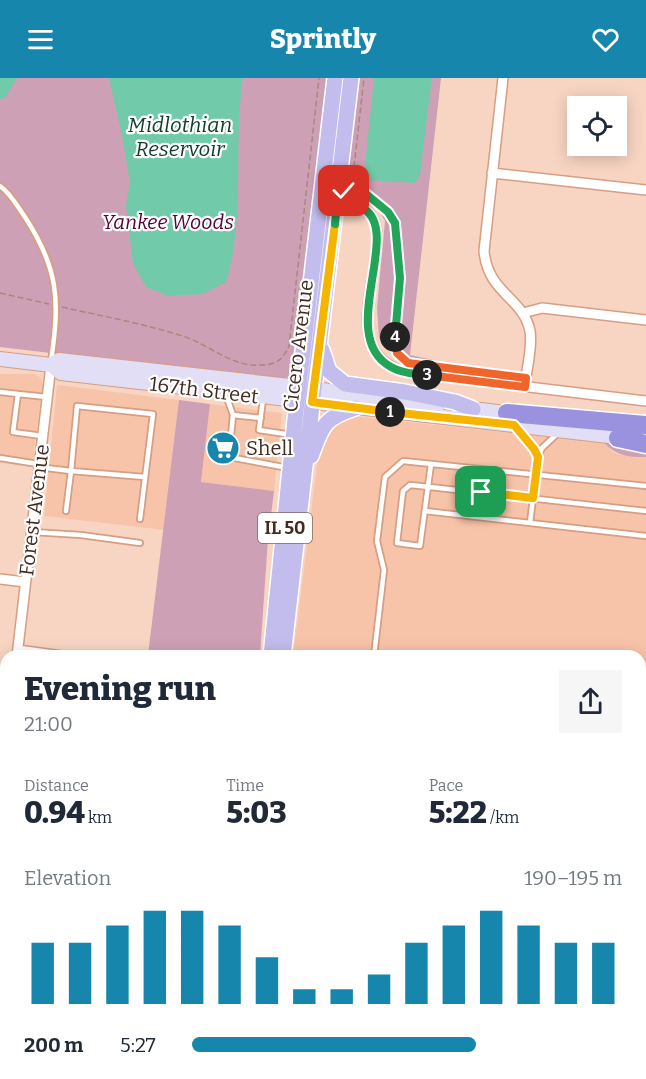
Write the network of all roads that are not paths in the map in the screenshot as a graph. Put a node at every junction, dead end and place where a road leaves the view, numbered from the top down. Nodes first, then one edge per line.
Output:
1 (335, 78) edge
2 (351, 78) edge
3 (503, 78) edge
4 (492, 173) junction
5 (0, 186) edge
6 (646, 190) edge
7 (321, 201) junction
8 (337, 203) junction
9 (523, 314) junction
10 (646, 320) edge
11 (320, 342) junction
12 (0, 359) edge
13 (51, 365) junction
14 (525, 387) junction
15 (0, 392) edge
16 (225, 392) junction
17 (18, 394) junction
18 (306, 395) junction
19 (263, 396) junction
20 (47, 398) junction
21 (646, 401) edge
22 (355, 408) junction
23 (473, 409) junction
24 (233, 415) junction
25 (261, 418) junction
26 (511, 419) junction
27 (646, 427) edge
28 (560, 431) junction
29 (294, 435) junction
30 (42, 436) junction
31 (618, 438) joint
32 (646, 442) edge
33 (538, 457) junction
34 (0, 458) edge
35 (431, 464) junction
36 (38, 465) junction
37 (291, 468) junction
38 (71, 471) junction
39 (536, 475) junction
40 (145, 477) junction
41 (302, 485) junction
42 (646, 486) edge
43 (428, 487) junction
44 (533, 498) junction
45 (66, 511) dead end
46 (425, 511) junction
47 (646, 511) edge
48 (140, 519) dead end
49 (530, 523) junction
50 (30, 531) junction
51 (646, 536) edge
52 (140, 543) dead end
53 (0, 579) edge
54 (25, 582) junction
55 (17, 650) edge
56 (272, 650) edge
57 (284, 650) edge
58 (375, 650) edge

1 - 7 main road, Cicero Avenue / IL 50
2 - 8 main road, Cicero Avenue / IL 50
3 - 4 street
4 - 6 street
4 - 9 street
5 - 13 lane
7 - 8 street
7 - 18 main road, Cicero Avenue / IL 50
8 - 11 main road, Cicero Avenue / IL 50
8 - 14 street
9 - 10 street
9 - 14 street
11 - 18 main road, Cicero Avenue / IL 50
11 - 23 main road
12 - 13 main road, 167th Street
13 - 16 main road, 167th Street
13 - 18 main road, 167th Street
13 - 20 street, Forest Avenue
14 - 21 street
15 - 17 lane
16 - 19 main road, 167th Street
16 - 24 lane
17 - 20 lane
17 - 30 lane
18 - 19 main road, 167th Street
18 - 22 main road, 167th Street
18 - 23 main road, 167th Street
18 - 29 main road, Cicero Avenue / IL 50
18 - 41 main road, Cicero Avenue / IL 50
19 - 25 lane
20 - 30 street, Forest Avenue
22 - 26 main road, 167th Street
22 - 41 main road
23 - 26 main road, 167th Street
24 - 25 lane
24 - 37 lane
25 - 29 lane
26 - 27 highway
26 - 28 main road, 167th Street
26 - 33 lane
28 - 31 main road, 167th Street
28 - 33 lane
29 - 37 main road, Cicero Avenue / IL 50
30 - 36 street, Forest Avenue
31 - 32 highway
33 - 39 lane
34 - 36 lane
35 - 39 lane
35 - 43 lane
35 - 58 lane
36 - 38 lane
36 - 50 street, Forest Avenue
37 - 56 main road, Cicero Avenue / IL 50
38 - 40 lane
38 - 40 lane
38 - 45 lane
39 - 42 lane
39 - 44 lane
40 - 48 lane
41 - 57 main road, Cicero Avenue / IL 50
43 - 44 lane
43 - 46 lane
43 - 46 lane
44 - 47 lane
44 - 49 lane
46 - 49 lane
49 - 51 lane
50 - 52 lane
50 - 54 street, Forest Avenue
53 - 54 street
54 - 55 street, Forest Avenue

